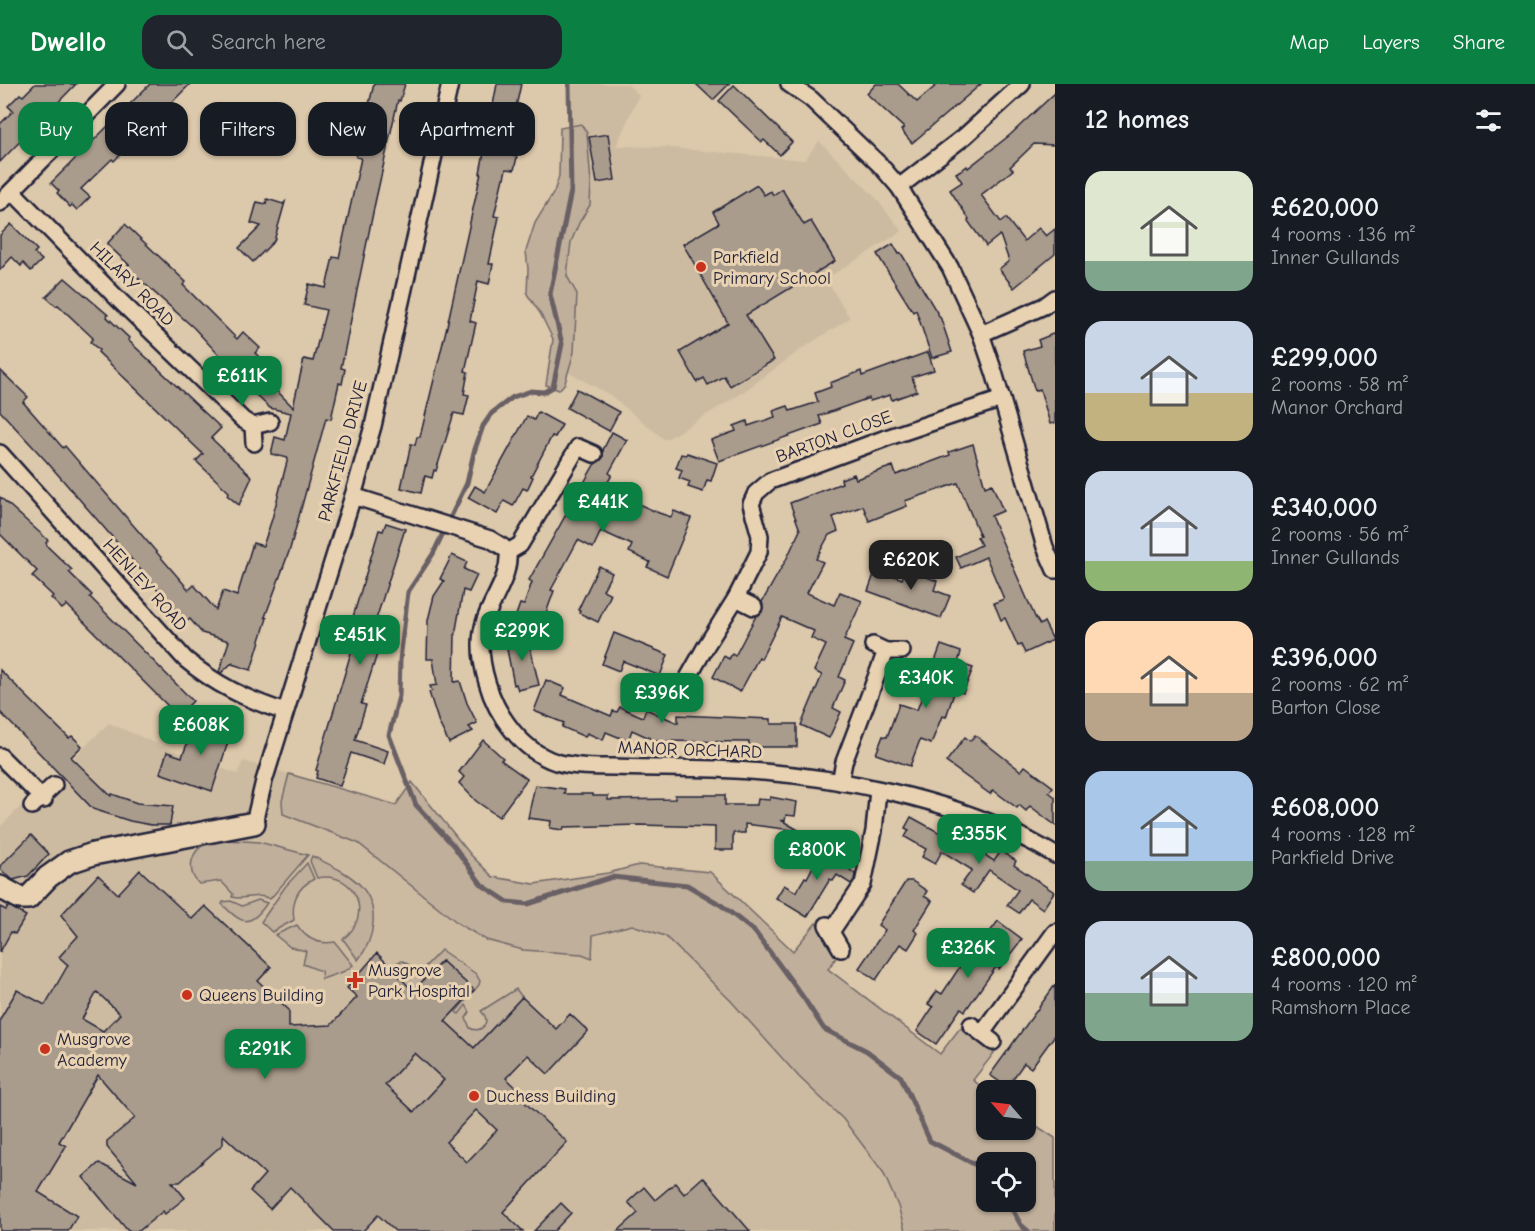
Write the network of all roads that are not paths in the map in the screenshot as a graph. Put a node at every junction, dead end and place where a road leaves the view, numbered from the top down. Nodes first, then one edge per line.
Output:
1 (117, 84) edge
2 (450, 84) edge
3 (789, 84) edge
4 (1022, 84) edge
5 (899, 187) junction
6 (12, 191) junction
7 (0, 203) edge
8 (1055, 298) edge
9 (981, 334) junction
10 (1002, 399) junction
11 (270, 422) dead end
12 (253, 426) junction
13 (254, 443) dead end
14 (0, 453) edge
15 (594, 454) dead end
16 (353, 496) junction
17 (508, 552) junction
18 (1055, 570) edge
19 (736, 598) junction
20 (754, 607) dead end
21 (902, 651) dead end
22 (681, 692) dead end
23 (285, 712) junction
24 (0, 756) edge
25 (840, 782) junction
26 (54, 784) dead end
27 (878, 790) junction
28 (254, 823) joint
29 (1055, 855) edge
30 (0, 887) edge
31 (1055, 932) edge
32 (841, 949) dead end
33 (982, 1033) dead end

1 - 6 street
2 - 16 street, PARKFIELD DRIVE
3 - 5 street
4 - 5 street
5 - 9 street
6 - 7 street
6 - 12 street, HILARY ROAD
8 - 9 street
9 - 10 street
10 - 18 street
10 - 19 street, BARTON CLOSE
11 - 12 street
12 - 13 street
14 - 23 street, HENLEY ROAD
15 - 17 street
16 - 17 street
16 - 23 street, PARKFIELD DRIVE
17 - 25 street, MANOR ORCHARD
19 - 20 street
19 - 22 street, BARTON CLOSE
21 - 25 street
23 - 28 street, PARKFIELD DRIVE
24 - 26 street
25 - 27 street, MANOR ORCHARD
27 - 29 street, MANOR ORCHARD
27 - 32 street
28 - 30 street
31 - 33 street

